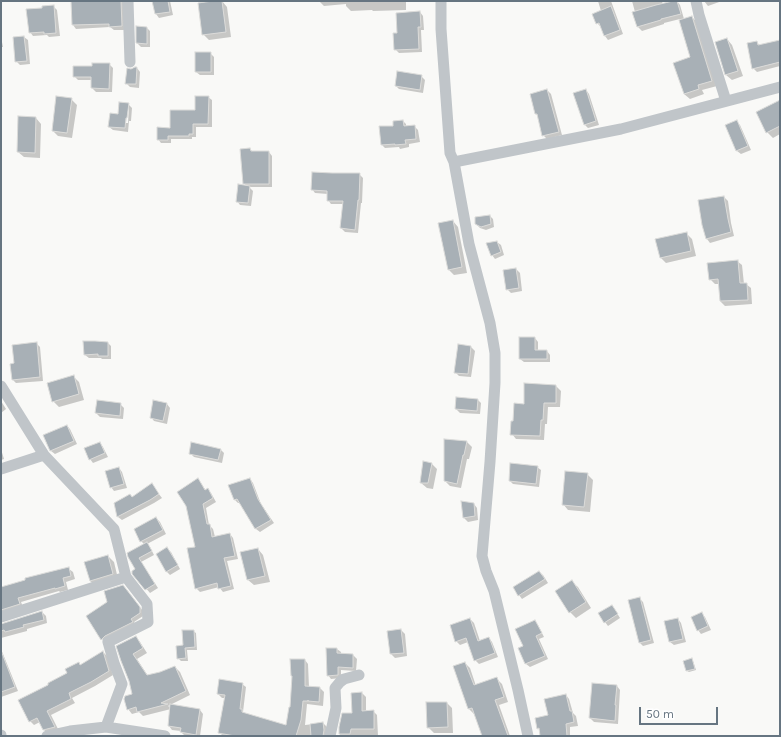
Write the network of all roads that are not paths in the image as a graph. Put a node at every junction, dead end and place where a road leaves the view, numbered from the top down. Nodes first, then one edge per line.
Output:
1 (128, 1) edge
2 (442, 1) edge
3 (696, 1) edge
4 (130, 62) dead end
5 (780, 87) edge
6 (726, 100) junction
7 (454, 162) junction
8 (1, 386) edge
9 (44, 456) junction
10 (1, 469) edge
11 (126, 577) junction
12 (1, 617) edge
13 (359, 675) dead end
14 (106, 726) junction
15 (47, 736) edge
16 (165, 736) edge
17 (330, 736) edge
18 (528, 736) edge

1 - 4 street
2 - 7 street
3 - 6 street
5 - 6 street
6 - 7 street
7 - 18 street
8 - 9 street
9 - 10 street
9 - 11 street
11 - 12 street
11 - 14 street
13 - 17 street
14 - 15 street
14 - 16 street

